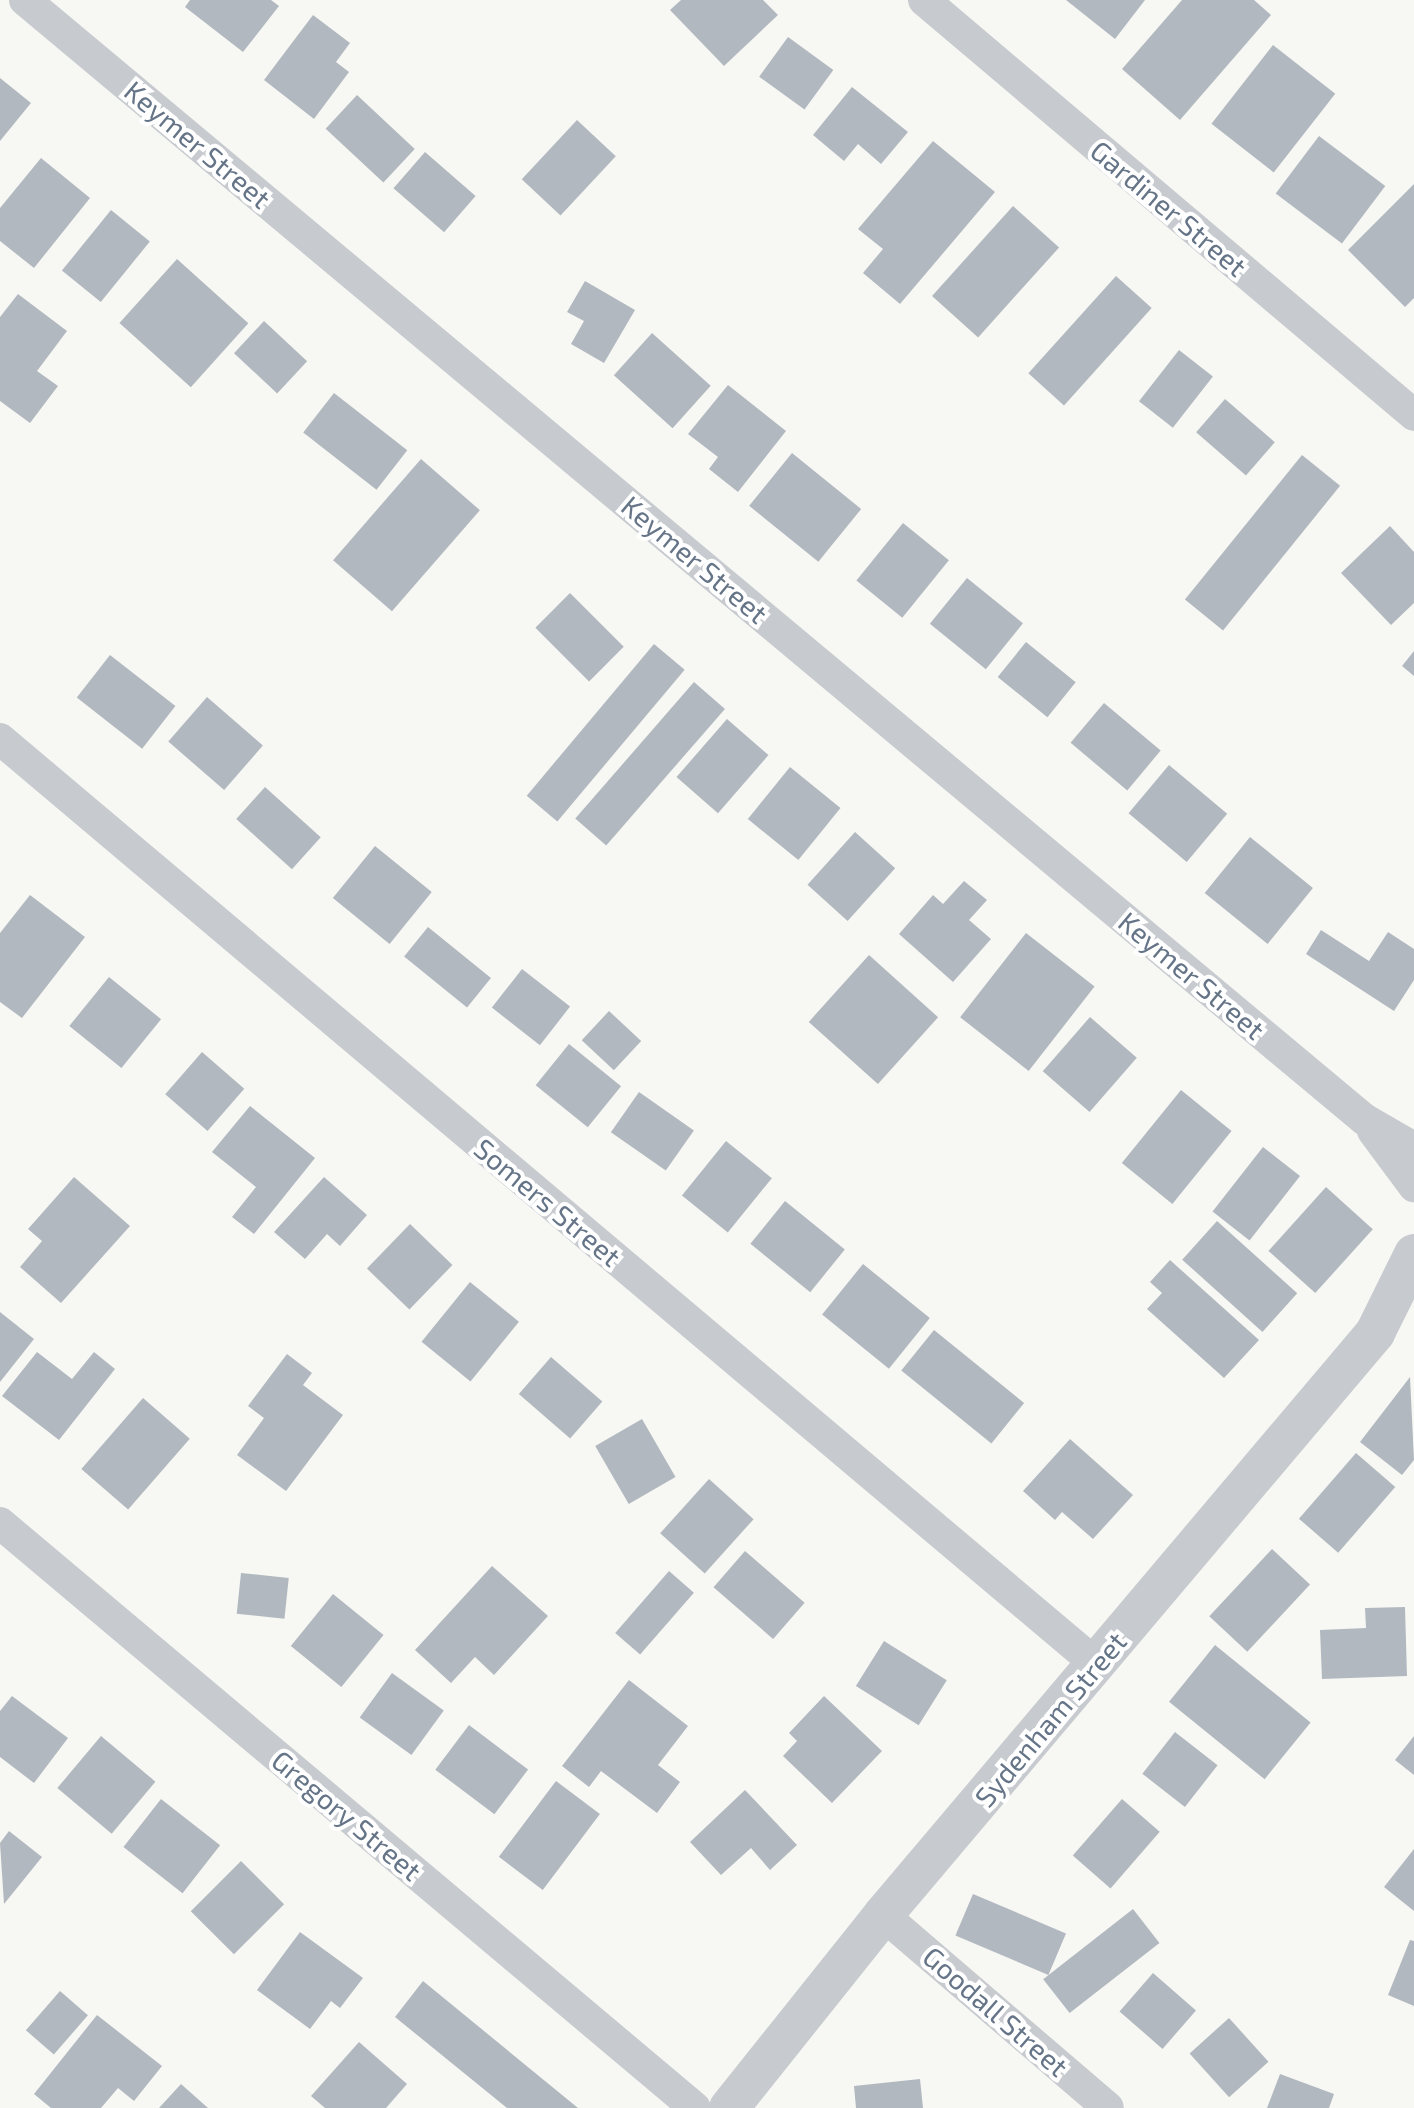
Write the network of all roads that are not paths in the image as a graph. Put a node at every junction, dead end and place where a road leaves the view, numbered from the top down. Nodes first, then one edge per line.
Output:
1 (25, 0) edge
2 (924, 0) edge
3 (1414, 415) edge
4 (0, 739) edge
5 (1364, 1119) junction
6 (1414, 1148) edge
7 (1414, 1186) edge
8 (1414, 1254) edge
9 (1414, 1304) edge
10 (1375, 1333) junction
11 (0, 1523) edge
12 (1096, 1664) junction
13 (883, 1915) junction
14 (695, 2108) edge
15 (729, 2108) edge
16 (1108, 2108) edge

1 - 5 street, Keymer Street
2 - 3 street, Gardiner Street
4 - 12 street, Somers Street
5 - 6 street, Keymer Street
5 - 7 street, Keymer Street
8 - 10 street, Sydenham Street
9 - 10 street, Sydenham Street
10 - 12 street, Sydenham Street
11 - 14 street, Gregory Street
12 - 13 street, Sydenham Street
13 - 15 street, Sydenham Street
13 - 16 street, Goodall Street

